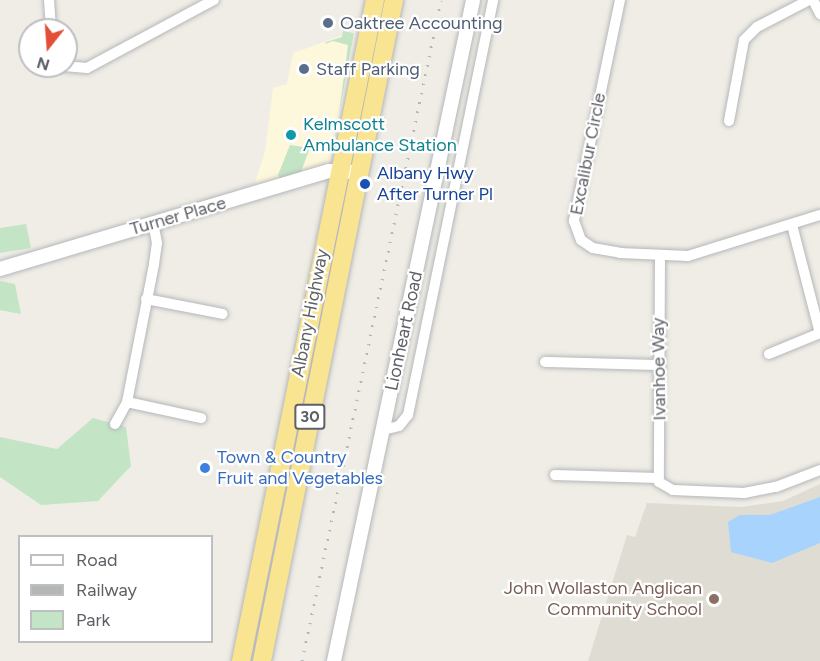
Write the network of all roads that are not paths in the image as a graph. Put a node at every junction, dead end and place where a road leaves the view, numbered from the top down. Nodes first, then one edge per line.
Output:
1 (49, 0) edge
2 (214, 0) edge
3 (375, 0) edge
4 (394, 0) edge
5 (473, 0) edge
6 (493, 0) edge
7 (620, 0) edge
8 (811, 0) edge
9 (820, 14) edge
10 (50, 18) edge
11 (78, 67) edge
12 (729, 121) dead end
13 (348, 170) junction
14 (820, 215) edge
15 (153, 223) junction
16 (792, 225) junction
17 (660, 256) junction
18 (0, 269) edge
19 (146, 300) junction
20 (223, 314) dead end
21 (820, 333) edge
22 (769, 354) dead end
23 (545, 362) dead end
24 (660, 365) junction
25 (128, 402) junction
26 (201, 418) dead end
27 (115, 424) dead end
28 (383, 430) junction
29 (820, 470) edge
30 (555, 474) dead end
31 (277, 476) junction
32 (298, 480) junction
33 (658, 480) junction
34 (241, 661) edge
35 (262, 661) edge
36 (334, 661) edge

1 - 10 street
2 - 11 street
3 - 13 highway, Albany Highway / 30
4 - 13 highway, Albany Highway / 30
5 - 28 main road, Lionheart Road
6 - 28 street
7 - 17 street, Excalibur Circle
8 - 9 street
8 - 12 street
13 - 15 main road, Turner Place
13 - 31 highway, Albany Highway / 30
13 - 32 highway, Albany Highway / 30
14 - 16 street, Excalibur Circle
15 - 18 main road, Turner Place
15 - 19 street
16 - 17 street, Excalibur Circle
16 - 21 street
17 - 24 street, Ivanhoe Way
19 - 20 street
19 - 25 street
21 - 22 street
23 - 24 street
24 - 33 street, Ivanhoe Way
25 - 26 street
25 - 27 street
28 - 36 main road, Lionheart Road
29 - 33 street
30 - 33 street
31 - 32 highway
31 - 34 highway, Albany Highway / 30
32 - 35 highway, Albany Highway / 30

